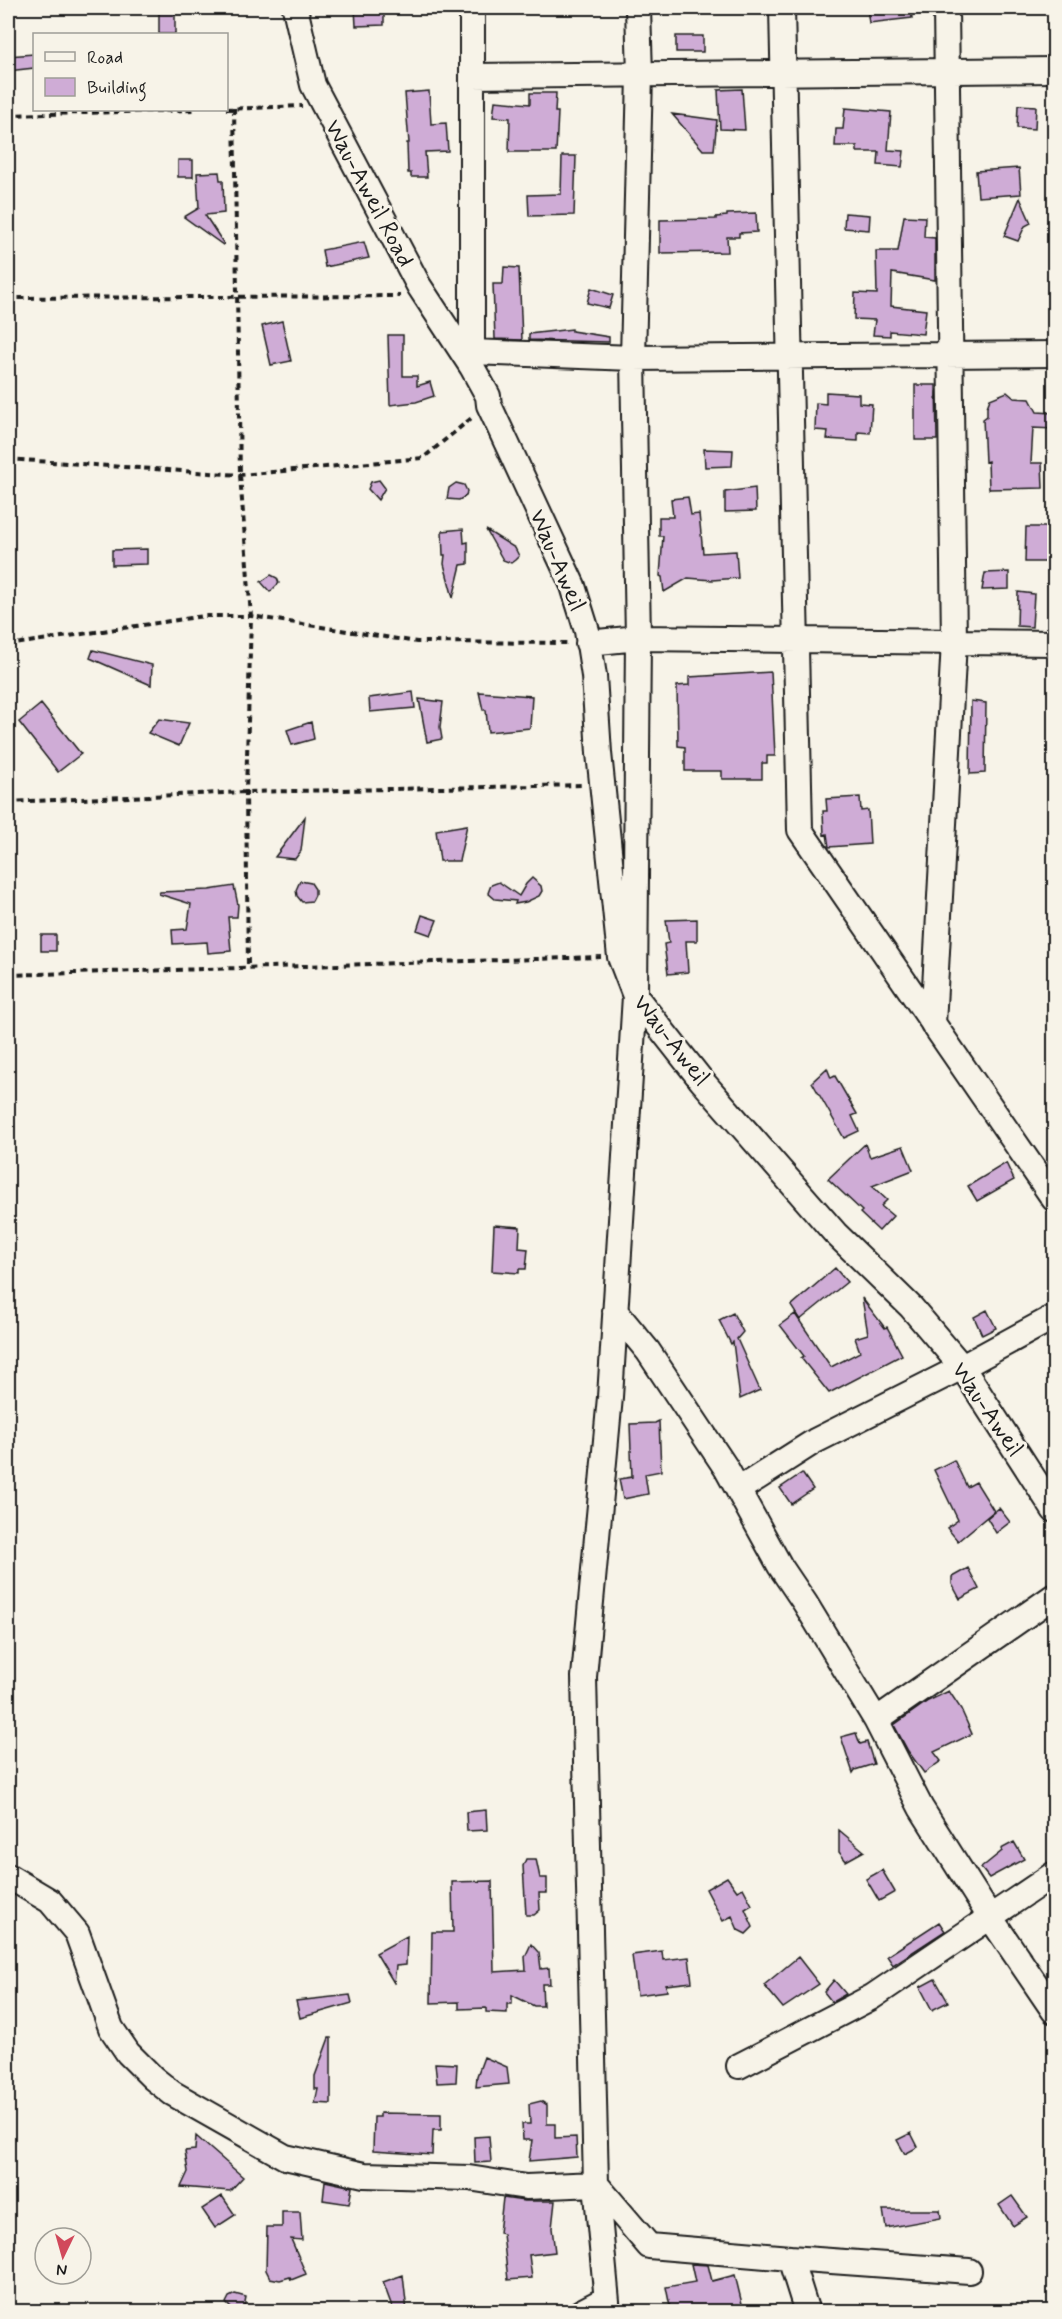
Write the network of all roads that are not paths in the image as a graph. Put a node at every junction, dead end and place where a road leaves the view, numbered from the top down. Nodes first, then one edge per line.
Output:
1 (295, 8) edge
2 (472, 8) edge
3 (638, 8) edge
4 (782, 8) edge
5 (946, 8) edge
6 (1054, 70) edge
7 (783, 72) junction
8 (948, 73) junction
9 (640, 75) junction
10 (473, 76) junction
11 (1054, 354) edge
12 (949, 355) junction
13 (788, 357) junction
14 (633, 358) junction
15 (472, 360) junction
16 (639, 638) junction
17 (795, 639) junction
18 (954, 642) junction
19 (588, 643) junction
20 (1054, 643) edge
21 (635, 996) junction
22 (933, 1024) junction
23 (1054, 1199) edge
24 (615, 1311) junction
25 (1054, 1317) edge
26 (962, 1367) junction
27 (738, 1490) junction
28 (1054, 1510) edge
29 (1054, 1596) edge
30 (876, 1720) junction
31 (1054, 1874) edge
32 (8, 1876) edge
33 (990, 1917) junction
34 (1054, 2012) edge
35 (739, 2066) dead end
36 (596, 2184) junction
37 (790, 2258) junction
38 (969, 2271) dead end
39 (607, 2305) edge
40 (581, 2312) edge
41 (807, 2312) edge

1 - 15 street, Wau-Aweil Road
2 - 10 street
3 - 9 street
4 - 7 street
5 - 8 street
6 - 8 street
7 - 8 street
7 - 9 street
7 - 13 street
8 - 12 street
9 - 10 street
9 - 14 street
10 - 15 street
11 - 12 street
12 - 13 street
12 - 18 street
13 - 14 street
13 - 17 street
14 - 15 street
14 - 16 street
15 - 19 street, Wau-Aweil
16 - 17 street
16 - 19 street
16 - 21 street
17 - 18 street
17 - 22 street
18 - 20 street
18 - 22 street
19 - 21 street, Wau-Aweil
21 - 24 street
21 - 26 street, Wau-Aweil
22 - 23 street
24 - 27 street
24 - 36 street
25 - 26 street
26 - 27 street
26 - 28 street, Wau-Aweil
27 - 30 street
29 - 30 street
30 - 33 street
31 - 33 street
32 - 36 street
33 - 34 street
33 - 35 street
36 - 37 street
36 - 39 street
37 - 38 street
37 - 41 street
39 - 40 street

